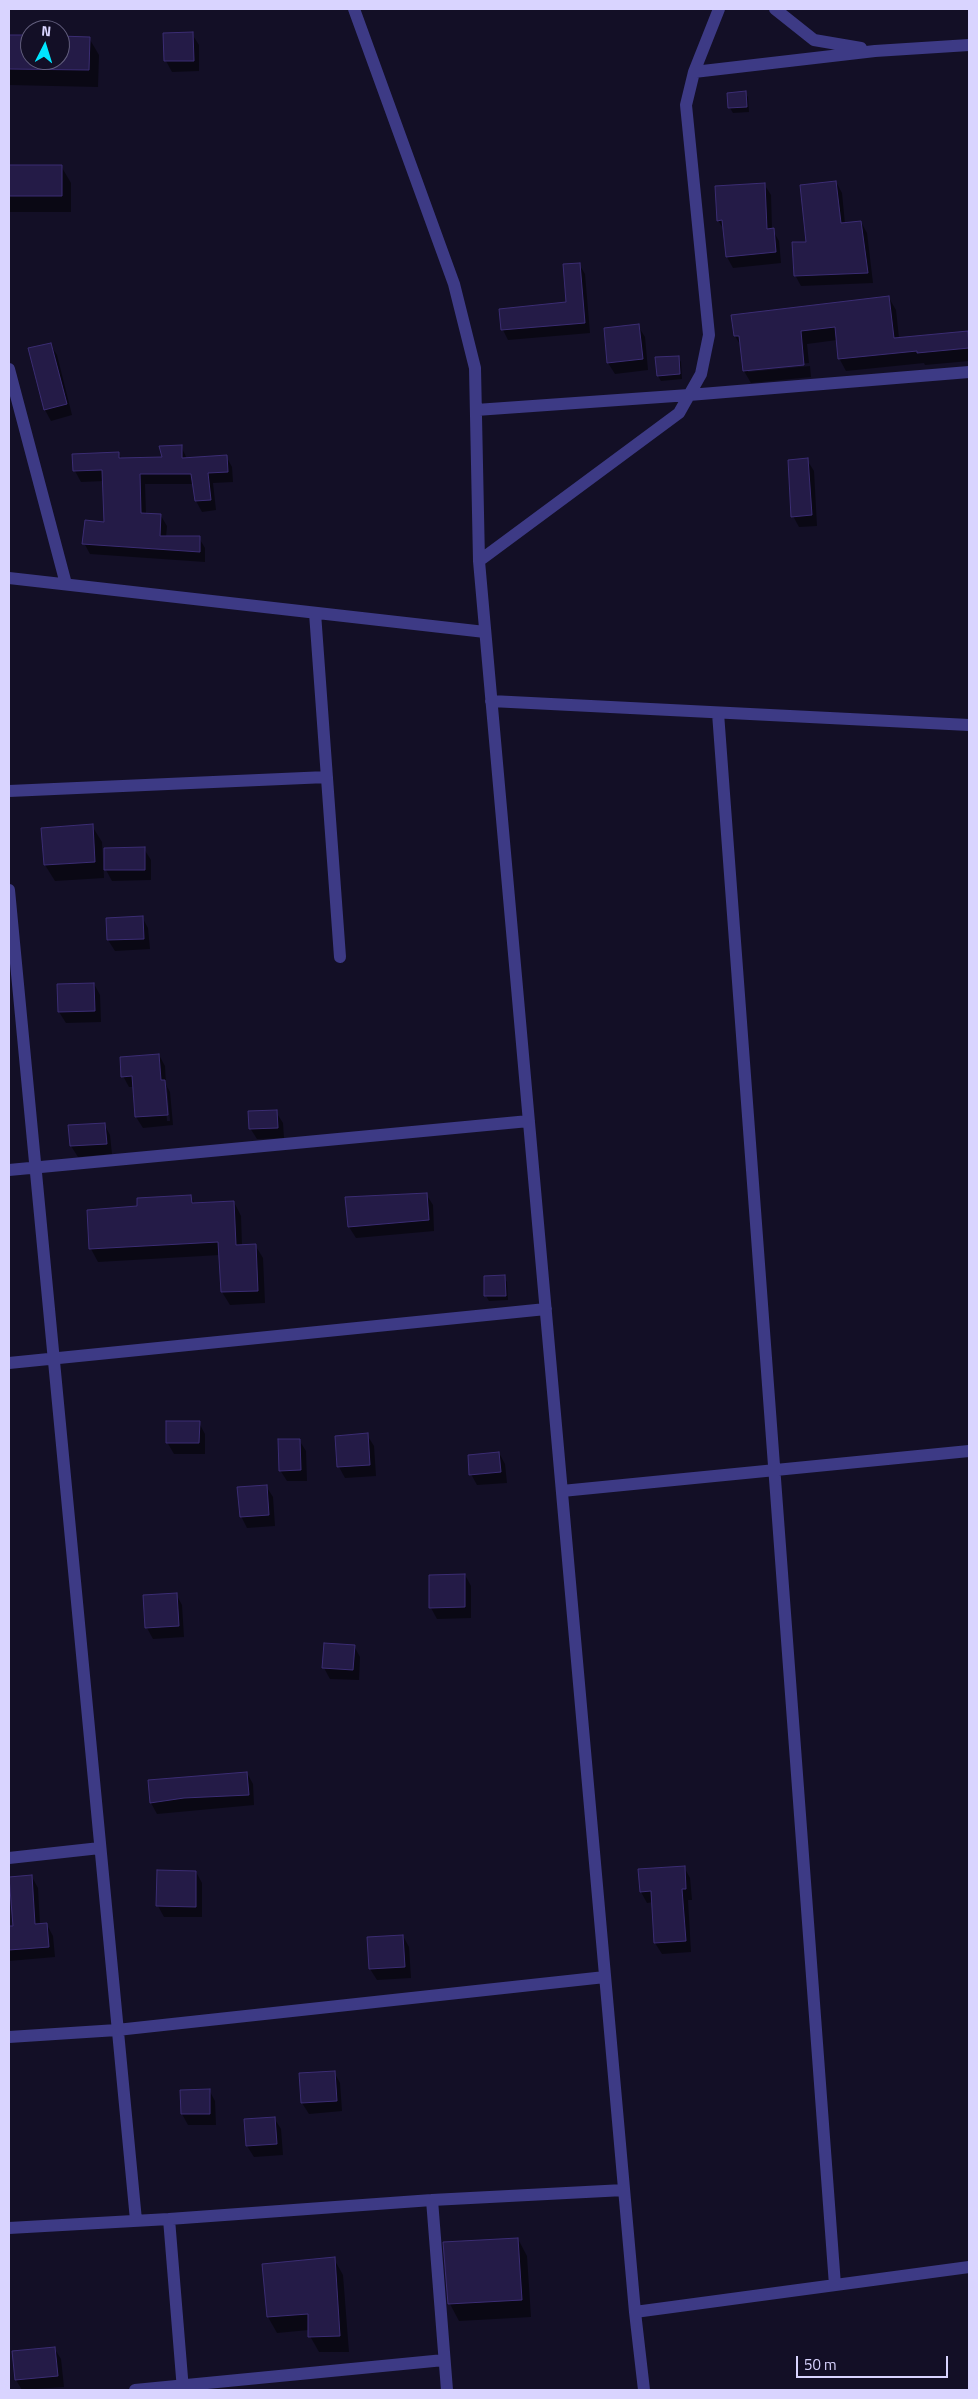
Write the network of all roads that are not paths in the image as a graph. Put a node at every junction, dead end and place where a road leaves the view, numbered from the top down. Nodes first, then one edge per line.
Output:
1 (354, 9) edge
2 (719, 9) edge
3 (775, 9) edge
4 (969, 45) edge
5 (875, 50) junction
6 (694, 72) junction
7 (9, 369) edge
8 (969, 372) edge
9 (689, 396) junction
10 (476, 410) junction
11 (479, 561) junction
12 (9, 578) edge
13 (66, 584) junction
14 (315, 613) junction
15 (485, 632) junction
16 (491, 701) junction
17 (718, 712) junction
18 (969, 725) edge
19 (327, 777) junction
20 (9, 791) edge
21 (9, 890) edge
22 (340, 957) dead end
23 (14, 998) edge
24 (529, 1121) junction
25 (35, 1168) junction
26 (9, 1170) edge
27 (546, 1309) junction
28 (53, 1358) junction
29 (9, 1362) edge
30 (969, 1451) edge
31 (774, 1470) junction
32 (562, 1491) junction
33 (100, 1848) junction
34 (9, 1858) edge
35 (605, 1977) junction
36 (117, 2030) junction
37 (9, 2037) edge
38 (624, 2190) junction
39 (432, 2200) junction
40 (169, 2219) junction
41 (136, 2220) junction
42 (9, 2228) edge
43 (969, 2267) edge
44 (835, 2285) junction
45 (635, 2312) junction
46 (444, 2360) junction
47 (182, 2387) edge
48 (134, 2390) edge
49 (447, 2390) edge
50 (644, 2390) edge

1 - 10 street
2 - 6 street
3 - 5 street
4 - 5 street
5 - 6 street
6 - 9 street
7 - 13 street
8 - 9 street
9 - 10 street
9 - 11 street
10 - 11 street
11 - 15 street
12 - 13 street
13 - 14 street
14 - 15 street
14 - 19 street
15 - 16 street
16 - 17 street
16 - 24 street
17 - 18 street
17 - 31 street
19 - 20 street
19 - 22 street
21 - 23 street
23 - 25 street
24 - 25 street
24 - 27 street
25 - 26 street
25 - 28 street
27 - 28 street
27 - 32 street
28 - 29 street
28 - 33 street
30 - 31 street
31 - 32 street
31 - 44 street
32 - 35 street
33 - 34 street
33 - 36 street
35 - 36 street
35 - 38 street
36 - 37 street
36 - 41 street
38 - 39 street
38 - 45 street
39 - 40 street
39 - 46 street
40 - 41 street
40 - 47 street
41 - 42 street
43 - 44 street
44 - 45 street
45 - 50 street
46 - 47 street
46 - 49 street
47 - 48 street

